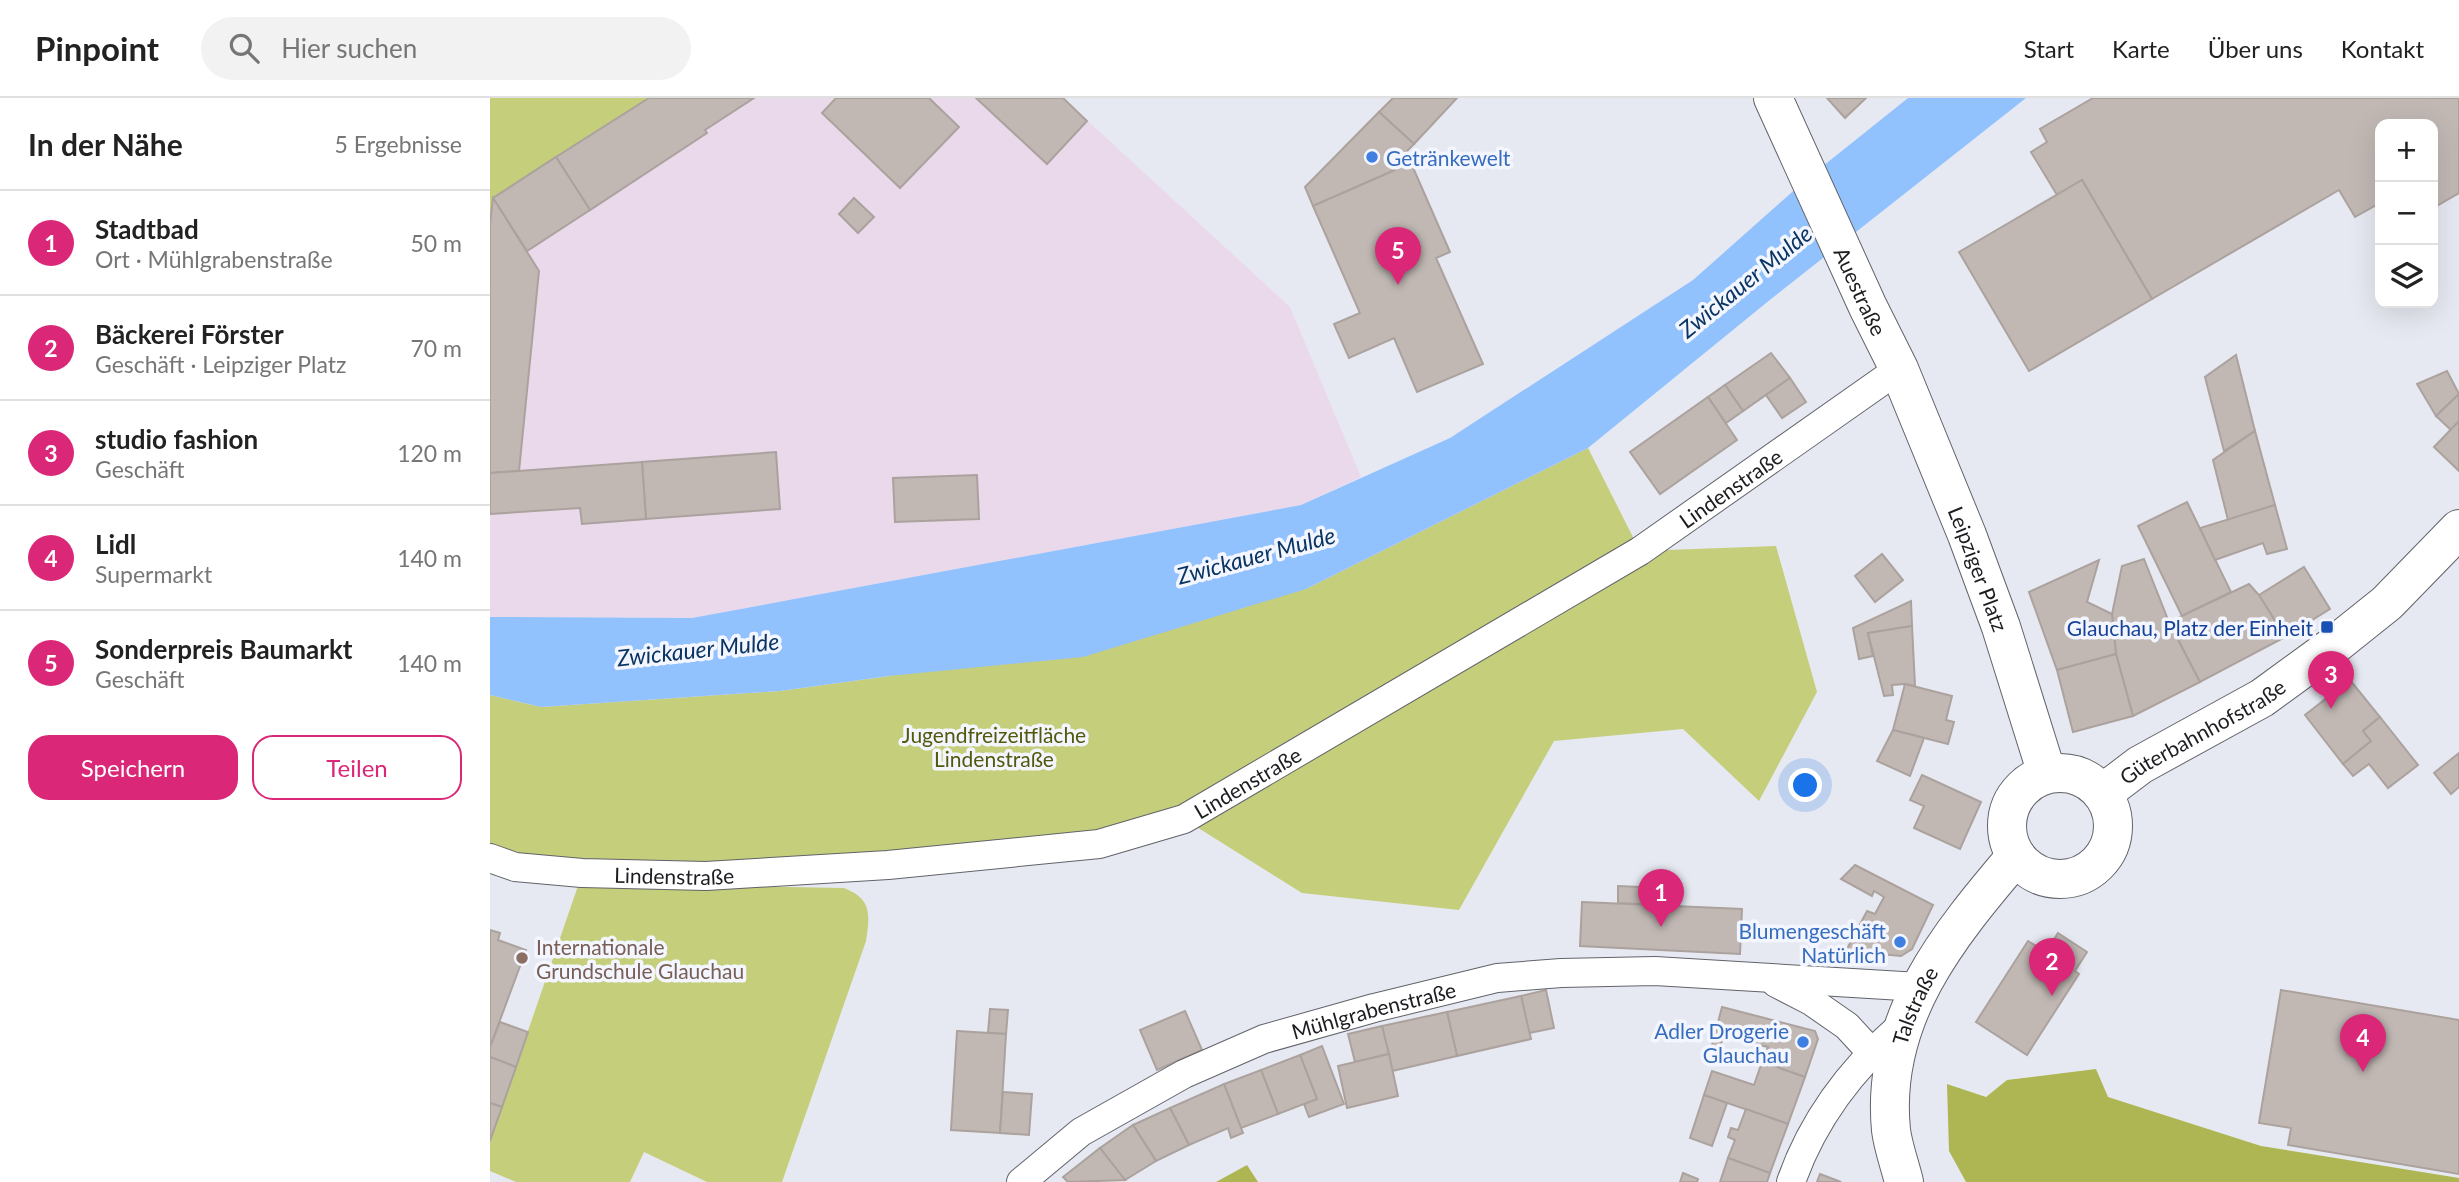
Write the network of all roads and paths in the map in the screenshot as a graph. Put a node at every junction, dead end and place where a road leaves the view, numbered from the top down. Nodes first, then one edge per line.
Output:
1 (1773, 98) edge
2 (1899, 369) junction
3 (2459, 529) edge
4 (2047, 774) junction
5 (2102, 793) junction
6 (2015, 856) junction
7 (490, 858) edge
8 (1767, 978) junction
9 (1919, 987) junction
10 (1902, 1024) junction
11 (1871, 1052) junction
12 (1021, 1182) edge
13 (1791, 1182) edge
14 (1904, 1182) edge

1 - 2 street, Auestraße
2 - 4 street, Leipziger Platz
2 - 7 street, Lindenstraße
3 - 5 street, Güterbahnhofstraße
4 - 5 street
4 - 6 street
5 - 6 street
6 - 9 street, Talstraße
8 - 9 street, Mühlgrabenstraße
8 - 11 street, Mühlgrabenstraße
8 - 12 street, Mühlgrabenstraße
9 - 10 street, Talstraße
10 - 11 street
10 - 14 street, Talstraße
11 - 13 street

